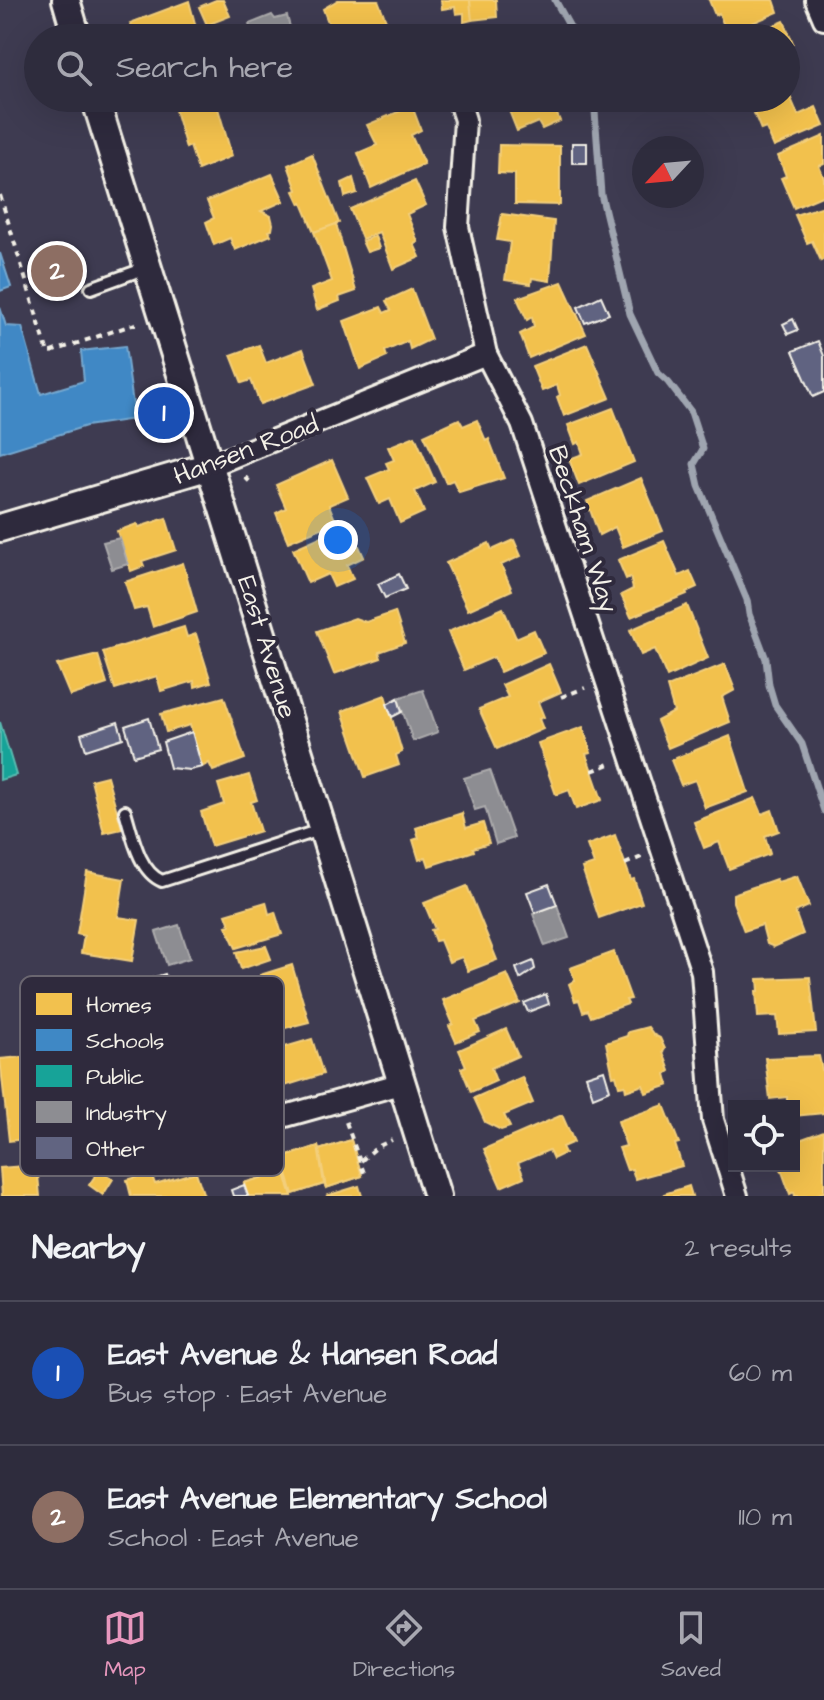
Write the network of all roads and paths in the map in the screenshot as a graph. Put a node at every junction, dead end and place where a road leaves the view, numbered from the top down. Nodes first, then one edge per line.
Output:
1 (66, 0) edge
2 (816, 0) edge
3 (824, 19) edge
4 (73, 24) edge
5 (99, 112) edge
6 (462, 112) edge
7 (0, 195) edge
8 (147, 268) junction
9 (91, 288) dead end
10 (138, 323) dead end
11 (486, 354) junction
12 (210, 466) junction
13 (245, 477) dead end
14 (251, 483) dead end
15 (0, 528) edge
16 (605, 681) junction
17 (561, 697) dead end
18 (125, 811) dead end
19 (322, 829) junction
20 (403, 1083) junction
21 (343, 1112) dead end
22 (284, 1116) edge
23 (392, 1140) dead end
24 (360, 1161) junction
25 (365, 1176) dead end
26 (437, 1196) edge
27 (737, 1196) edge

1 - 4 street
2 - 3 street
5 - 8 street, East Avenue
6 - 11 street, Beckham Way
7 - 10 path
8 - 9 lane
8 - 12 street, East Avenue
11 - 12 street, Hansen Road
11 - 16 street, Beckham Way
12 - 15 street, Hansen Road
12 - 19 street, East Avenue
13 - 14 path
16 - 17 path
16 - 27 street, Beckham Way
18 - 19 lane
19 - 20 street, East Avenue
20 - 22 street
20 - 26 street, East Avenue
21 - 24 path
23 - 24 path
24 - 25 path

